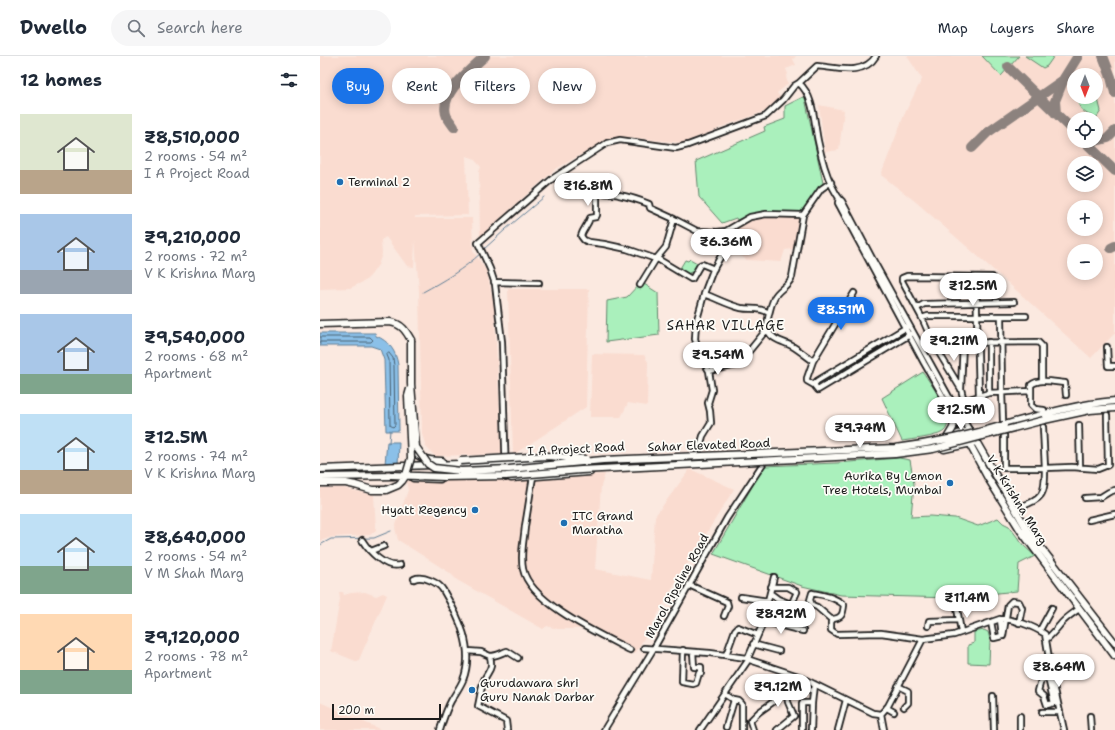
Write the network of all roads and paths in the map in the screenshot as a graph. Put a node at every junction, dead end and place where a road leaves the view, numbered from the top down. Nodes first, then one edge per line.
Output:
1 (876, 56) edge
2 (799, 83) junction
3 (831, 182) junction
4 (589, 188) dead end
5 (597, 192) junction
6 (803, 215) junction
7 (674, 219) junction
8 (726, 230) junction
9 (656, 258) junction
10 (871, 261) junction
11 (714, 269) junction
12 (976, 277) junction
13 (992, 277) dead end
14 (494, 282) junction
15 (539, 283) dead end
16 (640, 285) dead end
17 (854, 293) dead end
18 (704, 294) junction
19 (1014, 302) dead end
20 (977, 303) junction
21 (917, 308) junction
22 (769, 312) junction
23 (977, 316) junction
24 (1001, 316) junction
25 (1026, 316) dead end
26 (922, 318) junction
27 (320, 324) edge
28 (910, 325) junction
29 (905, 328) junction
30 (767, 331) junction
31 (914, 332) junction
32 (909, 335) junction
33 (869, 342) dead end
34 (978, 342) junction
35 (989, 342) junction
36 (1001, 342) junction
37 (963, 343) junction
38 (934, 345) junction
39 (872, 347) junction
40 (1107, 347) dead end
41 (924, 350) junction
42 (813, 361) junction
43 (1115, 366) edge
44 (709, 371) junction
45 (1042, 381) junction
46 (411, 384) junction
47 (814, 385) junction
48 (961, 389) junction
49 (1030, 391) junction
50 (1002, 392) junction
51 (989, 393) junction
52 (1066, 395) dead end
53 (404, 396) dead end
54 (979, 396) junction
55 (964, 401) junction
56 (1115, 401) edge
57 (953, 404) junction
58 (1115, 408) edge
59 (1044, 410) dead end
60 (1107, 415) dead end
61 (955, 417) junction
62 (1003, 421) dead end
63 (1079, 425) dead end
64 (1043, 427) dead end
65 (967, 432) junction
66 (1004, 434) dead end
67 (947, 438) junction
68 (973, 443) junction
69 (958, 446) junction
70 (767, 451) junction
71 (974, 451) junction
72 (698, 454) junction
73 (603, 460) junction
74 (764, 462) junction
75 (507, 463) junction
76 (1045, 468) junction
77 (1080, 468) junction
78 (320, 469) edge
79 (320, 474) edge
80 (320, 477) edge
81 (533, 477) junction
82 (506, 478) junction
83 (320, 483) edge
84 (1115, 490) edge
85 (1085, 498) dead end
86 (1015, 509) junction
87 (1115, 514) edge
88 (1089, 520) dead end
89 (1024, 531) junction
90 (362, 540) dead end
91 (384, 546) dead end
92 (371, 551) junction
93 (400, 565) dead end
94 (774, 577) dead end
95 (414, 579) dead end
96 (689, 585) junction
97 (771, 586) junction
98 (770, 593) junction
99 (741, 597) dead end
100 (768, 603) junction
101 (958, 608) dead end
102 (1052, 608) dead end
103 (1078, 609) junction
104 (724, 616) dead end
105 (1006, 619) junction
106 (832, 620) junction
107 (959, 620) junction
108 (1000, 622) junction
109 (762, 623) junction
110 (1019, 623) junction
111 (991, 624) junction
112 (928, 626) dead end
113 (1040, 630) junction
114 (803, 631) dead end
115 (961, 632) junction
116 (758, 634) junction
117 (1003, 636) dead end
118 (922, 639) junction
119 (1046, 640) junction
120 (1115, 642) edge
121 (753, 644) junction
122 (644, 648) dead end
123 (654, 648) junction
124 (630, 650) dead end
125 (683, 650) junction
126 (467, 651) junction
127 (779, 651) dead end
128 (693, 652) junction
129 (726, 655) junction
130 (490, 656) junction
131 (1115, 656) edge
132 (518, 658) dead end
133 (747, 659) junction
134 (1050, 677) junction
135 (814, 684) junction
136 (898, 686) junction
137 (773, 689) dead end
138 (813, 691) junction
139 (725, 694) junction
140 (992, 696) dead end
141 (734, 700) junction
142 (846, 700) junction
143 (1056, 702) junction
144 (812, 703) junction
145 (904, 707) dead end
146 (886, 708) junction
147 (894, 712) dead end
148 (1042, 712) dead end
149 (1060, 712) junction
150 (881, 714) junction
151 (1020, 716) dead end
152 (1090, 716) dead end
153 (726, 727) dead end
154 (440, 730) edge
155 (507, 730) edge
156 (604, 730) edge
157 (700, 730) edge
158 (742, 730) edge
159 (753, 730) edge
160 (777, 730) edge
161 (802, 730) edge
162 (811, 730) edge
163 (838, 730) edge
164 (884, 730) edge
165 (994, 730) edge
166 (1020, 730) edge
167 (1064, 730) edge
168 (1091, 730) edge

1 - 2 street
2 - 3 street, V K Krishna Marg
2 - 14 street
3 - 6 street
3 - 10 street, V K Krishna Marg
4 - 5 street
5 - 7 street
5 - 9 street
6 - 8 street
6 - 22 street
7 - 8 street
7 - 9 street
8 - 11 street
9 - 11 street
9 - 16 street
10 - 28 street, V K Krishna Marg
10 - 29 street, V K Krishna Marg
11 - 18 street
12 - 13 street
12 - 20 street
12 - 21 street
14 - 15 street
14 - 75 street
17 - 42 street
18 - 22 street
18 - 44 street
19 - 20 street
20 - 21 street
20 - 23 street
21 - 26 street
22 - 30 street
23 - 24 street
23 - 26 street
23 - 34 street
24 - 25 street
24 - 36 street
26 - 38 street
27 - 46 main road, Sahar Elevated Road, bridge
28 - 29 street
28 - 31 street, V K Krishna Marg
29 - 32 street, V K Krishna Marg
29 - 39 street
30 - 42 street
30 - 44 street
31 - 32 street
31 - 41 street, V K Krishna Marg
32 - 47 street
32 - 61 street, V K Krishna Marg
33 - 39 street
34 - 35 street
34 - 37 street
34 - 54 street
35 - 36 street
35 - 51 street
36 - 45 street
36 - 50 street
37 - 38 street
37 - 48 street
38 - 41 street
38 - 48 street
39 - 47 street
40 - 43 street
41 - 57 street, V K Krishna Marg
42 - 47 street
44 - 72 street
45 - 49 street
45 - 52 street
46 - 73 main road, Sahar Elevated Road, bridge
46 - 83 main road, bridge
48 - 55 street
49 - 50 street
49 - 59 street
50 - 51 street
50 - 62 street
51 - 54 street
53 - 73 main road, bridge
54 - 55 street
55 - 57 street
56 - 73 main road, Sahar Elevated Road, bridge
57 - 65 street, V K Krishna Marg
58 - 79 main road, Sahar Elevated Road, bridge
60 - 77 street
61 - 65 street, V K Krishna Marg
61 - 67 main road
63 - 77 street
64 - 76 street
65 - 67 main road, I A Project Road
65 - 68 main road, V K Krishna Marg
66 - 76 street
67 - 70 main road, I A Project Road
68 - 69 main road
68 - 71 main road, V K Krishna Marg
68 - 86 main road, V K Krishna Marg
69 - 71 main road
69 - 74 main road
70 - 72 main road, I A Project Road
70 - 74 street, Marol Pipeline Road
71 - 89 main road, V K Krishna Marg
72 - 75 main road, I A Project Road
74 - 81 main road
74 - 96 street, Marol Pipeline Road
75 - 78 main road, I A Project Road
75 - 82 street
76 - 77 street
76 - 86 street
80 - 82 main road
81 - 82 main road
81 - 124 street
84 - 85 street
86 - 89 main road, V K Krishna Marg
87 - 88 street
89 - 103 main road, V K Krishna Marg
89 - 120 main road, V K Krishna Marg
90 - 92 street
91 - 92 street
92 - 93 street
94 - 97 street
95 - 126 street
96 - 104 street
96 - 123 street, Marol Pipeline Road
97 - 98 street
97 - 98 street
98 - 100 street
99 - 100 street
100 - 109 street
100 - 109 street
101 - 107 street
102 - 113 street
103 - 119 street
103 - 131 main road, V K Krishna Marg
105 - 108 street
105 - 110 street
105 - 110 street
105 - 117 street
106 - 106 street
106 - 118 street
107 - 112 street
107 - 115 street
108 - 111 street
108 - 111 street
109 - 114 street
109 - 116 street
110 - 113 street
111 - 115 street
113 - 119 street
115 - 118 street
116 - 121 street
116 - 129 street
118 - 136 street
119 - 134 street
121 - 127 street
121 - 133 street
122 - 123 street
123 - 125 street
123 - 156 street, Marol Pipeline Road
125 - 128 street
125 - 128 street
126 - 130 street
126 - 154 street
128 - 129 street
129 - 133 street
130 - 132 street
130 - 155 street
133 - 135 street
133 - 139 street
134 - 143 street
134 - 143 street
135 - 138 street
135 - 142 street
136 - 145 street
136 - 146 street
137 - 138 street
138 - 144 street
139 - 141 street
139 - 157 street
140 - 165 street
141 - 153 street
141 - 158 street
142 - 150 street
142 - 163 street
143 - 149 street
144 - 161 street
144 - 162 street
146 - 147 street
146 - 150 street
148 - 149 street
149 - 167 street
150 - 164 street
151 - 166 street
152 - 168 street
159 - 160 street

